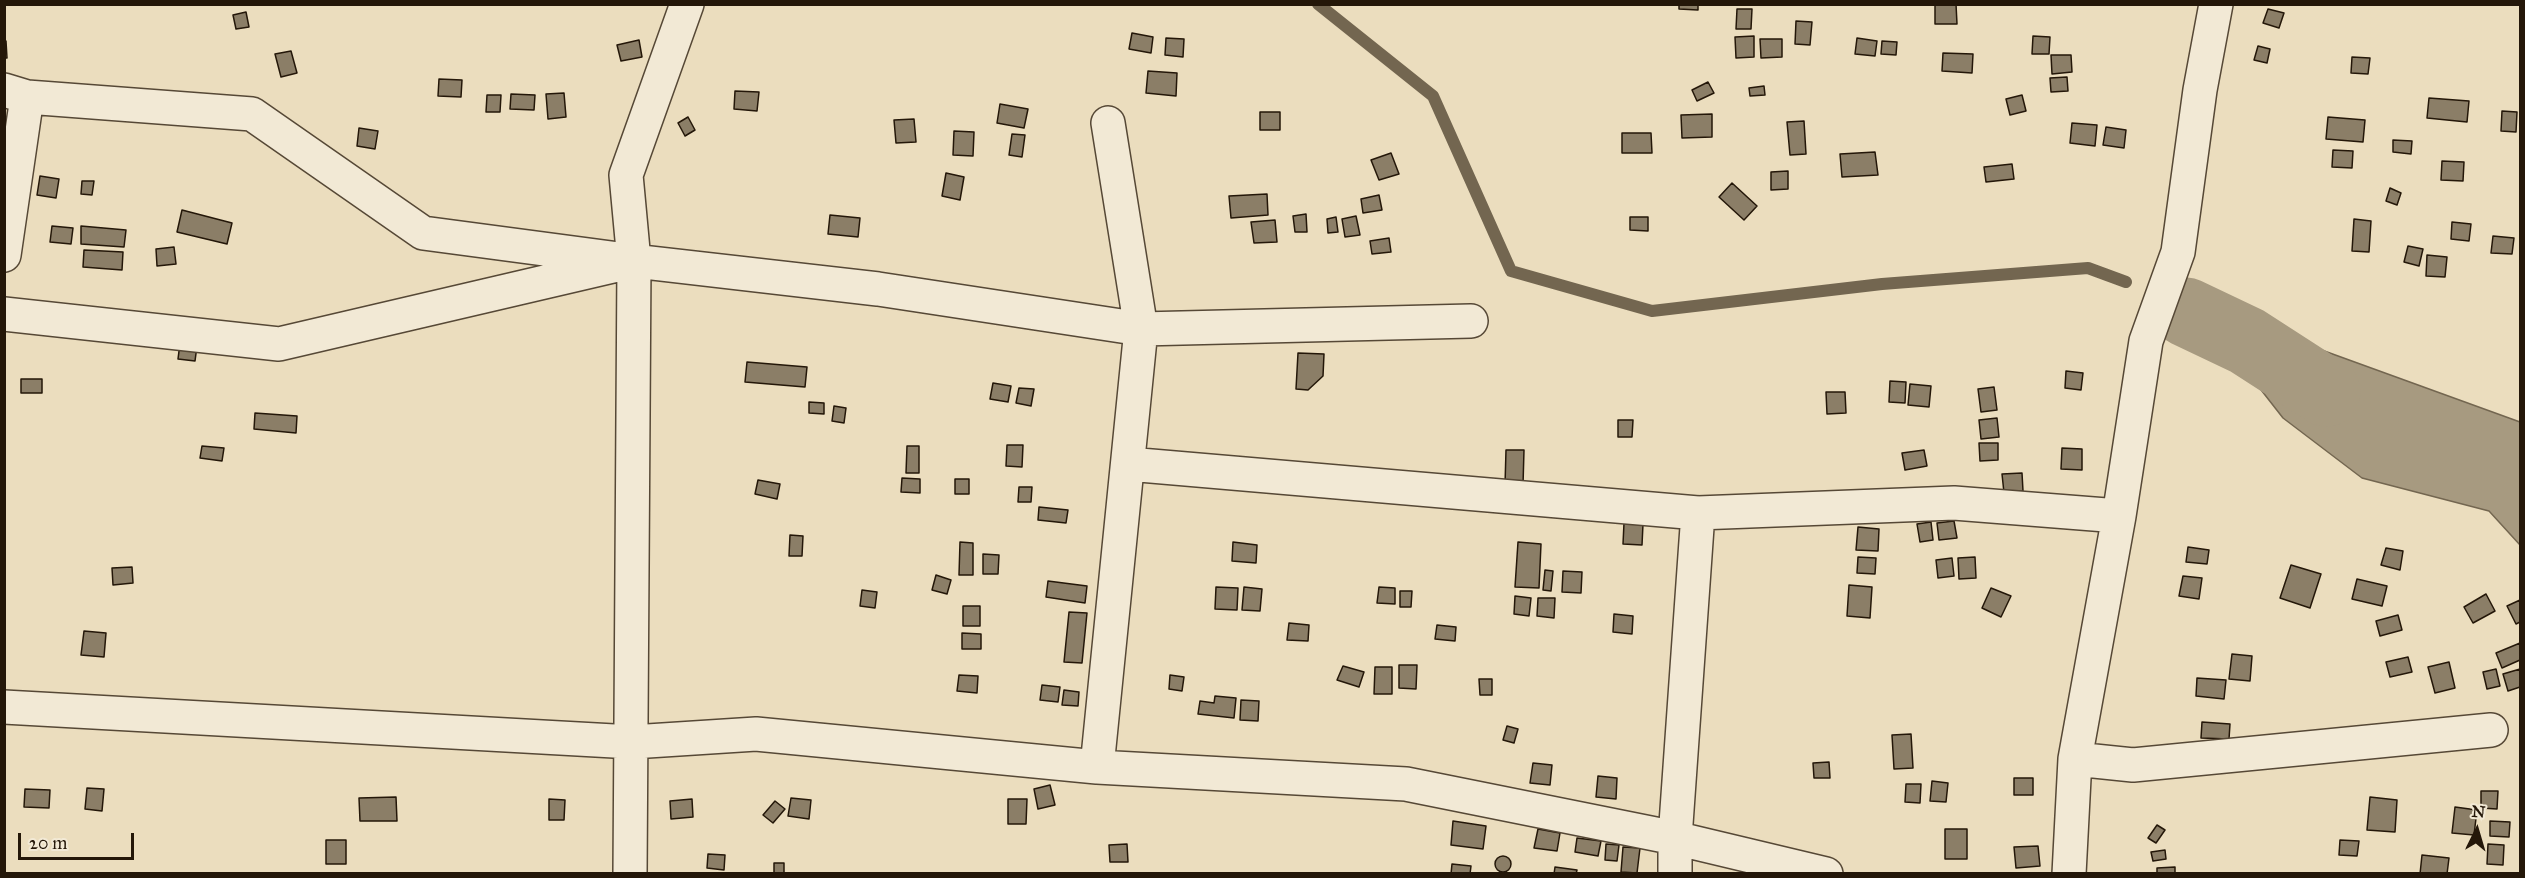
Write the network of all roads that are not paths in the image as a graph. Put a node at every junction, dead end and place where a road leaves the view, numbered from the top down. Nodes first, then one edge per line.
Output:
1 (687, 4) edge
2 (2216, 4) edge
3 (16, 94) edge
4 (1108, 123) dead end
5 (4, 255) edge
6 (634, 261) junction
7 (4, 314) edge
8 (1471, 321) dead end
9 (1142, 329) junction
10 (1128, 464) junction
11 (1698, 513) junction
12 (2119, 516) junction
13 (4, 707) edge
14 (2492, 730) dead end
15 (632, 742) junction
16 (2075, 759) junction
17 (1097, 766) junction
18 (1676, 838) junction
19 (630, 873) edge
20 (1676, 873) edge
21 (1826, 873) edge
22 (2069, 873) edge

1 - 6 street
2 - 12 street
3 - 5 street
3 - 6 street
4 - 9 street
6 - 7 street
6 - 9 street
6 - 15 street
8 - 9 street
9 - 10 street
10 - 11 street
10 - 17 street
11 - 12 street
11 - 18 street
12 - 16 street
13 - 15 street
14 - 16 street
15 - 17 street
15 - 19 street
16 - 22 street
17 - 18 street
18 - 20 street
18 - 21 street

